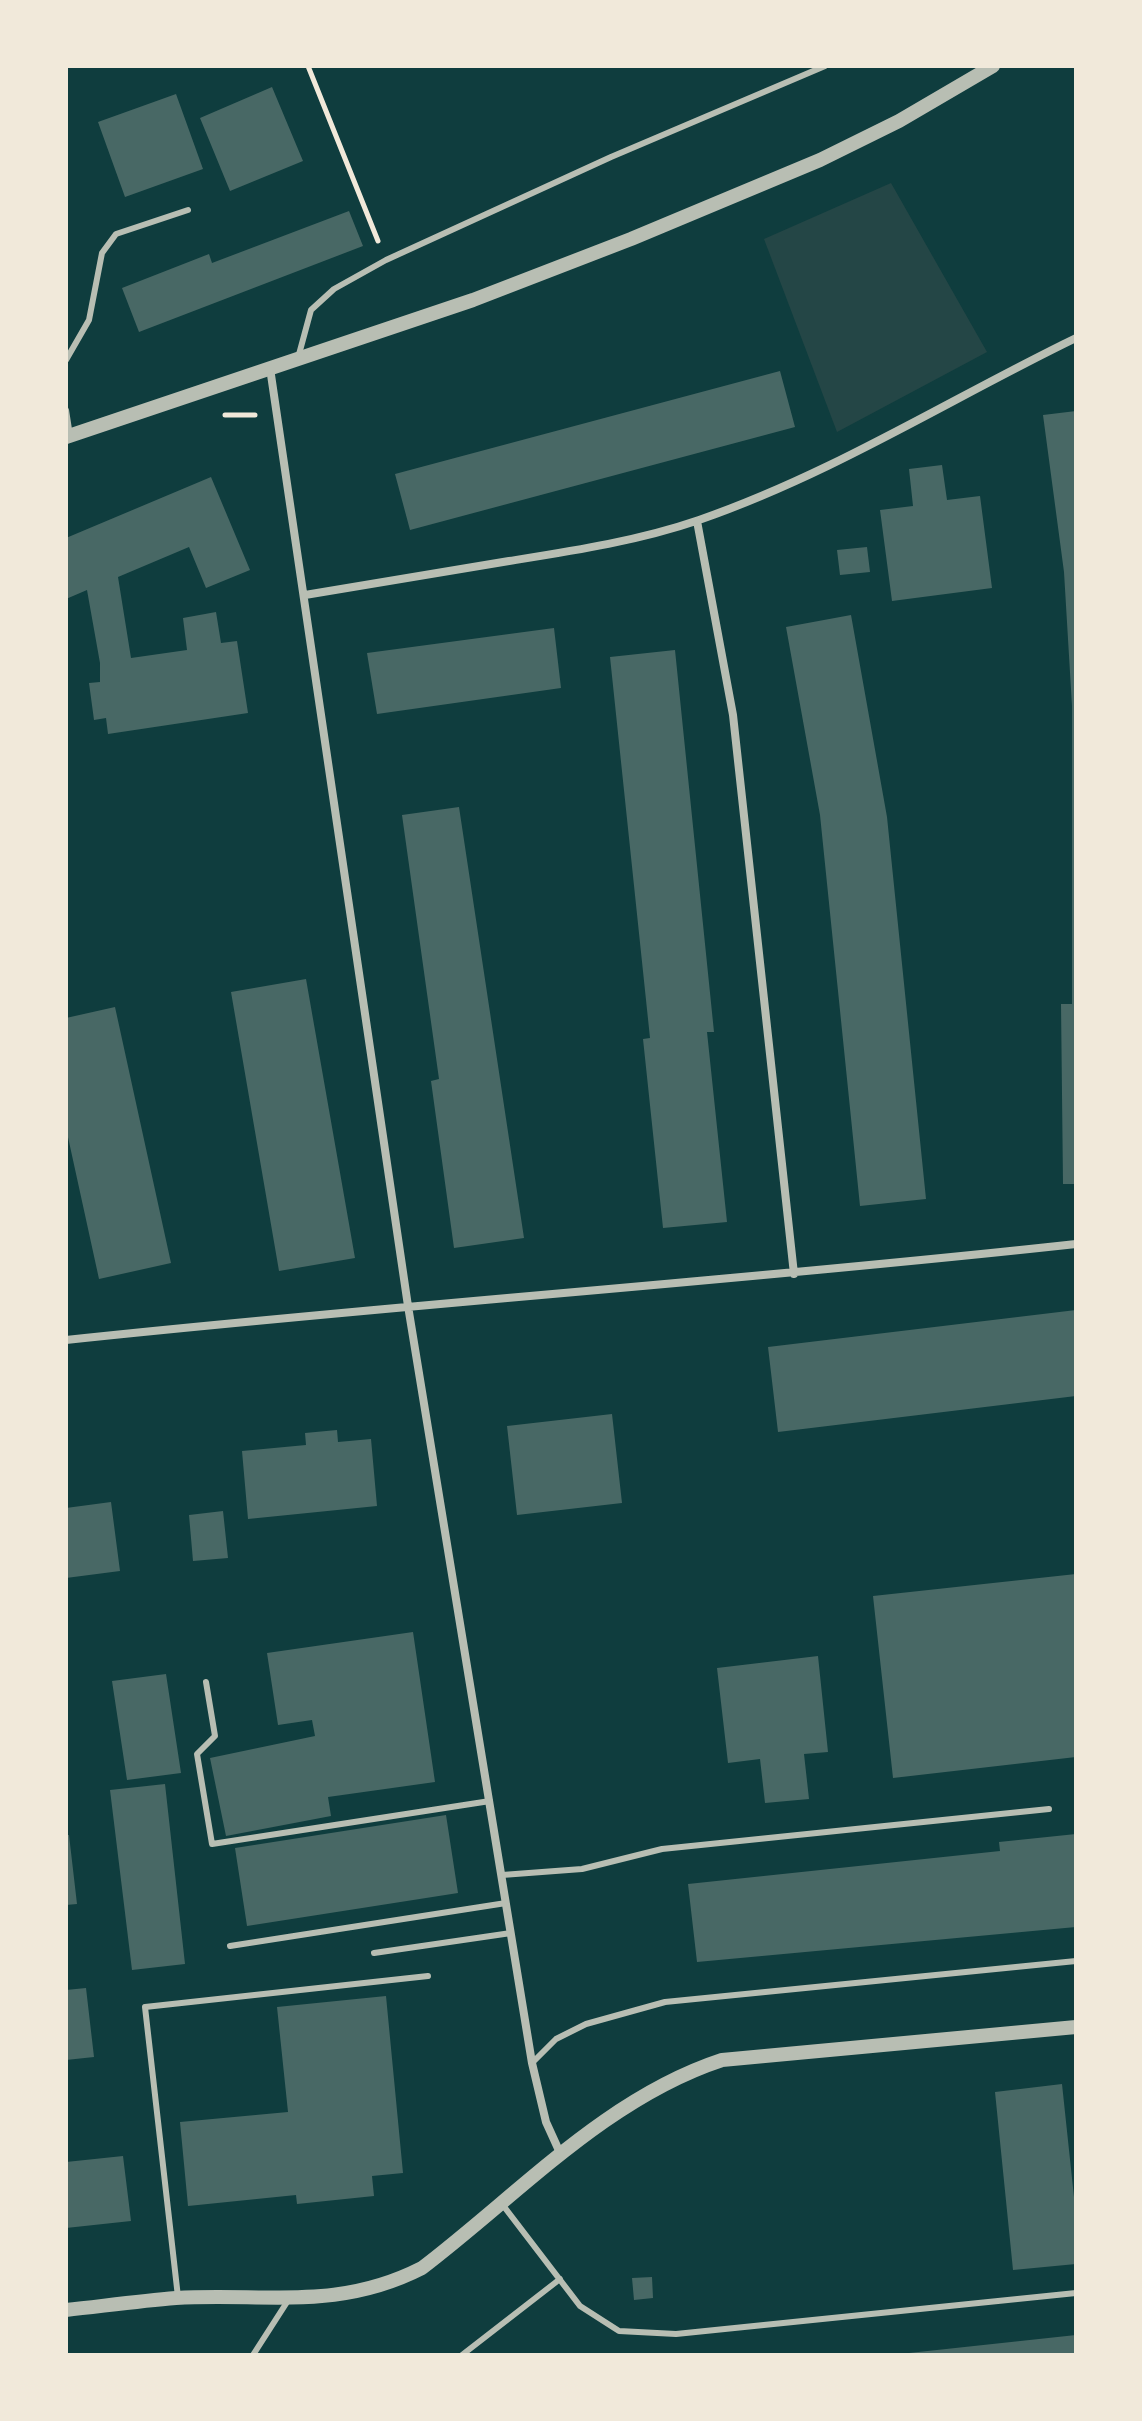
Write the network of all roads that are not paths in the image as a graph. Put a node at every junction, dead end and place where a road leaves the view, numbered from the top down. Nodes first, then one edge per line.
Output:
1 (825, 66) edge
2 (993, 66) edge
3 (188, 210) dead end
4 (1076, 338) edge
5 (298, 359) junction
6 (66, 360) edge
7 (270, 368) junction
8 (66, 410) edge
9 (68, 437) edge
10 (697, 521) junction
11 (305, 595) junction
12 (1076, 1244) edge
13 (794, 1274) junction
14 (408, 1306) junction
15 (66, 1340) edge
16 (206, 1682) dead end
17 (490, 1801) junction
18 (1049, 1809) dead end
19 (502, 1875) junction
20 (506, 1903) junction
21 (511, 1933) junction
22 (230, 1946) dead end
23 (374, 1953) dead end
24 (1076, 1961) edge
25 (428, 1976) dead end
26 (1076, 2027) edge
27 (532, 2063) junction
28 (561, 2155) junction
29 (502, 2204) junction
30 (560, 2279) junction
31 (1076, 2293) edge
32 (178, 2298) junction
33 (289, 2299) junction
34 (66, 2310) edge
35 (253, 2355) edge
36 (462, 2355) edge

1 - 5 lane
2 - 5 street
3 - 6 lane
4 - 10 street
5 - 7 street
7 - 9 street
7 - 11 street
8 - 9 lane
10 - 11 street
10 - 13 street
11 - 14 street
12 - 13 street
13 - 14 street
14 - 15 street
14 - 17 street
16 - 17 lane
17 - 19 street
18 - 19 lane
19 - 20 street
20 - 21 street
20 - 22 lane
21 - 23 lane
21 - 27 street
24 - 27 lane
25 - 32 lane
26 - 28 street
27 - 28 street
28 - 29 street
29 - 30 lane
29 - 33 street
30 - 31 lane
30 - 36 lane
32 - 33 street
32 - 34 street
33 - 35 lane

